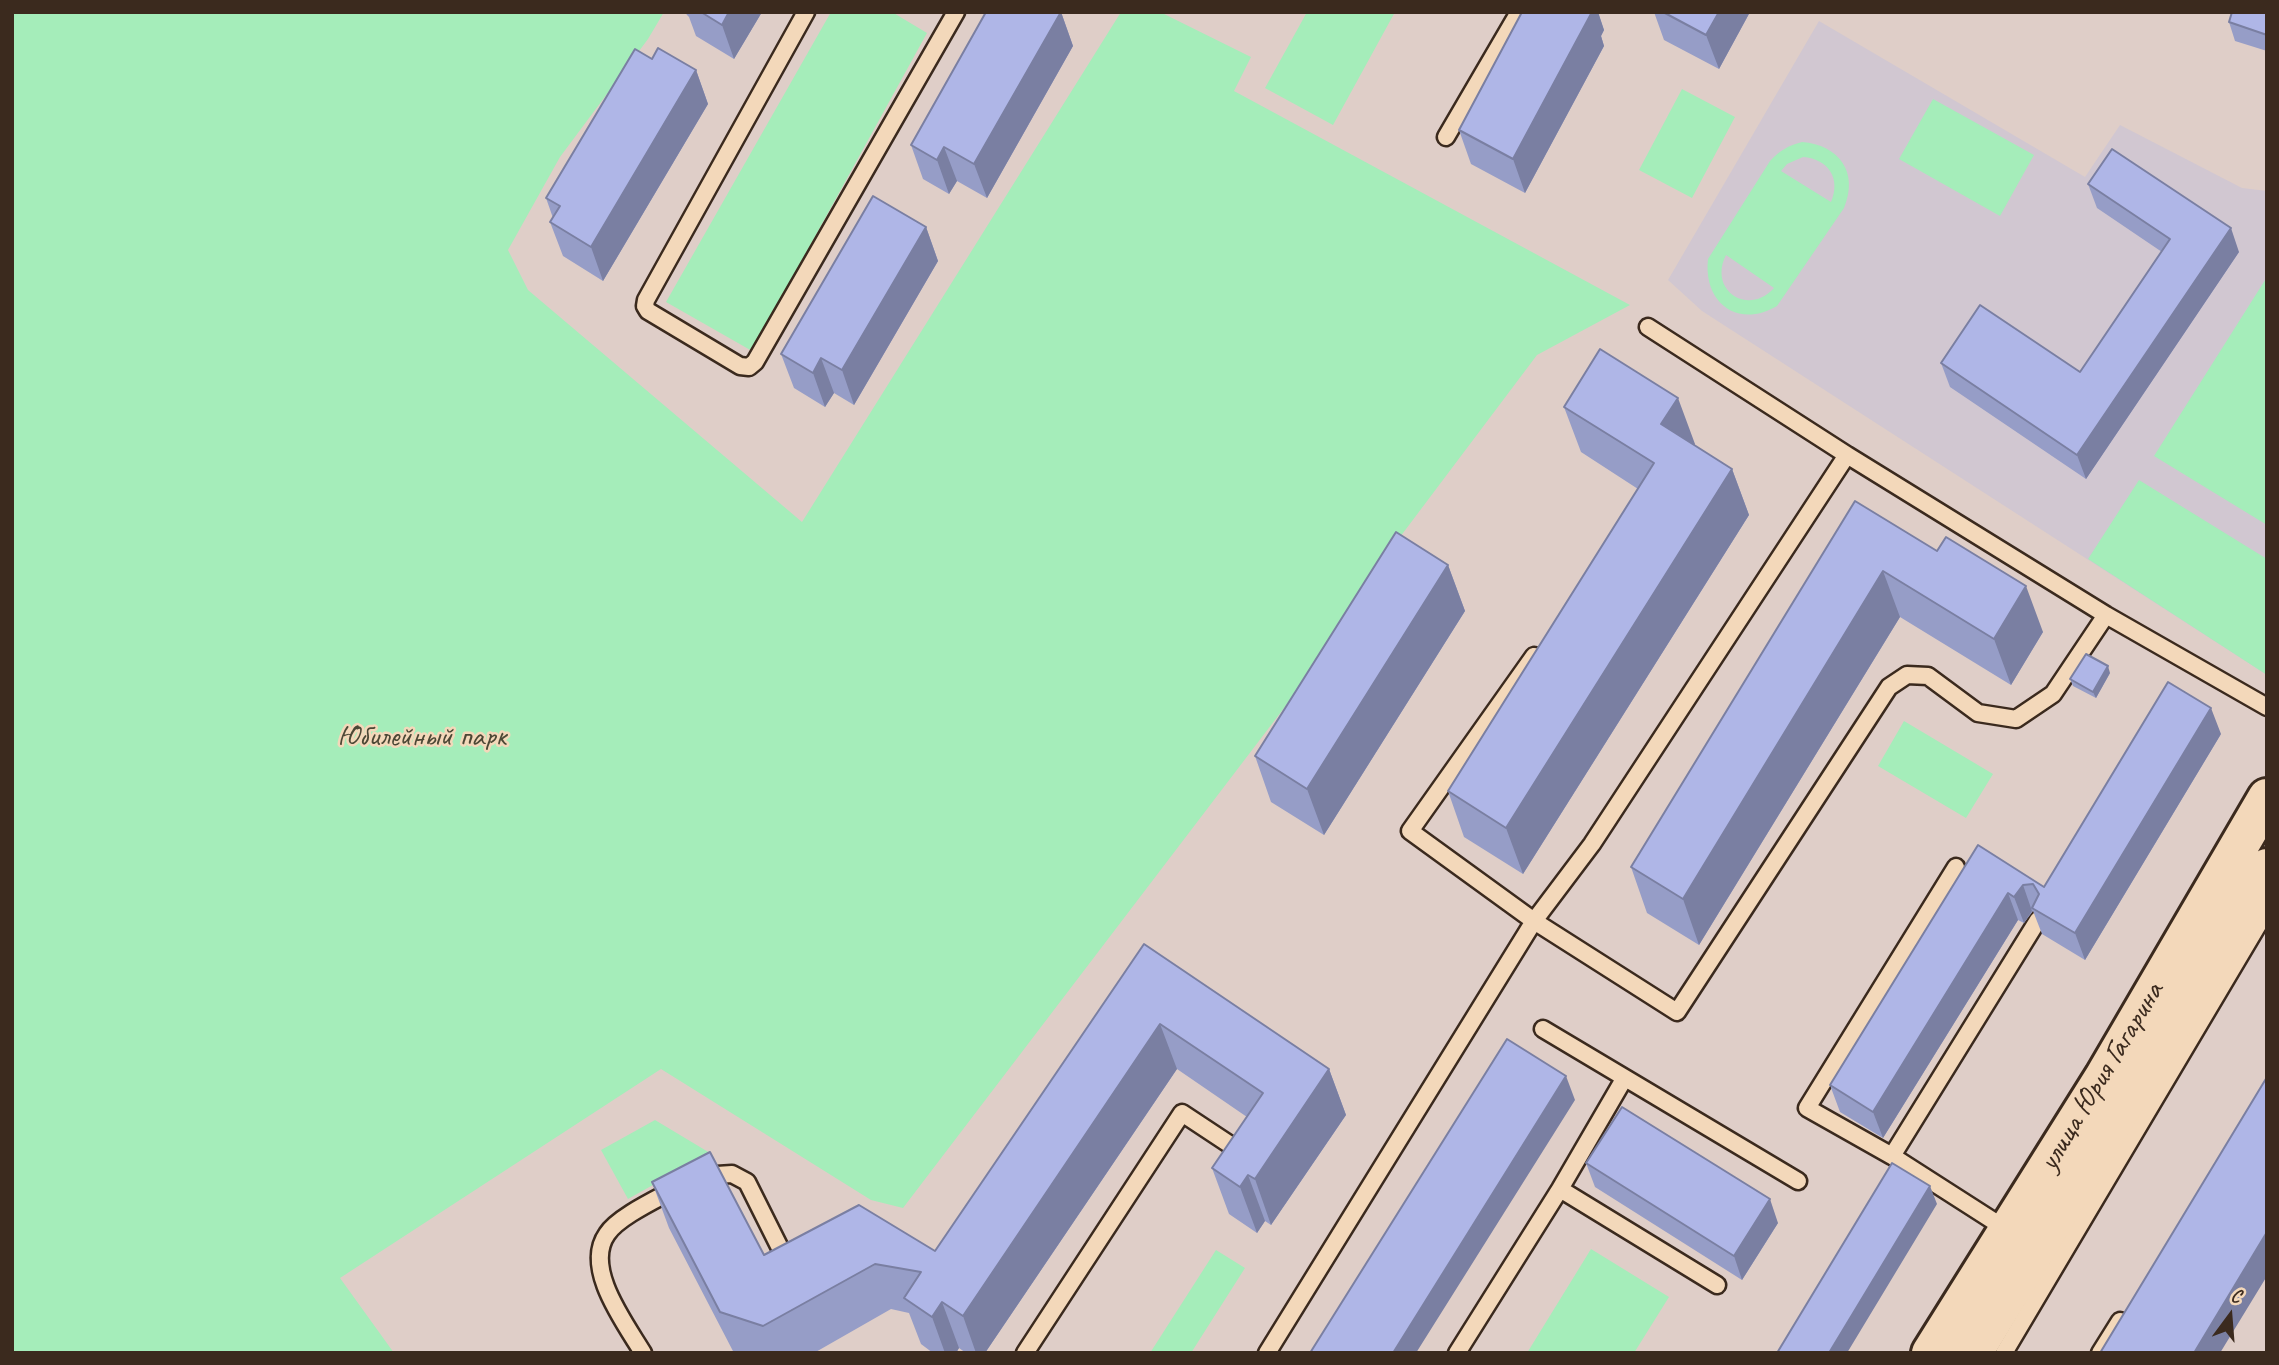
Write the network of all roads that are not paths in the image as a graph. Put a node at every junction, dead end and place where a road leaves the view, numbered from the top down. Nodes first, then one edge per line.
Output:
1 (806, 12) edge
2 (956, 12) edge
3 (1519, 12) edge
4 (1446, 137) dead end
5 (1648, 327) dead end
6 (1847, 455) junction
7 (2106, 615) junction
8 (1540, 649) edge
9 (2267, 707) edge
10 (2267, 798) edge
11 (1956, 867) dead end
12 (2267, 867) edge
13 (2267, 910) edge
14 (2038, 920) edge
15 (1534, 921) junction
16 (1543, 1029) dead end
17 (1625, 1079) junction
18 (1892, 1156) junction
19 (1252, 1159) edge
20 (1798, 1181) dead end
21 (1560, 1189) junction
22 (2008, 1231) junction
23 (795, 1277) edge
24 (1717, 1285) dead end
25 (2129, 1305) edge
26 (1985, 1351) edge
27 (643, 1353) edge
28 (1025, 1353) edge
29 (1268, 1353) edge
30 (1457, 1353) edge
31 (1931, 1353) edge
32 (2100, 1353) edge

1 - 2 lane
3 - 4 lane
5 - 6 lane
6 - 7 lane
6 - 15 lane
7 - 9 lane
7 - 15 lane
8 - 15 lane
10 - 22 main road, улица Юрия Гагарина
11 - 18 lane
12 - 26 main road, улица Юрия Гагарина
13 - 26 lane
14 - 18 lane
15 - 29 lane
16 - 17 lane
17 - 20 lane
17 - 21 lane
18 - 22 lane
19 - 28 lane
21 - 24 lane
21 - 30 lane
22 - 31 main road, улица Юрия Гагарина
23 - 27 lane
25 - 32 lane

